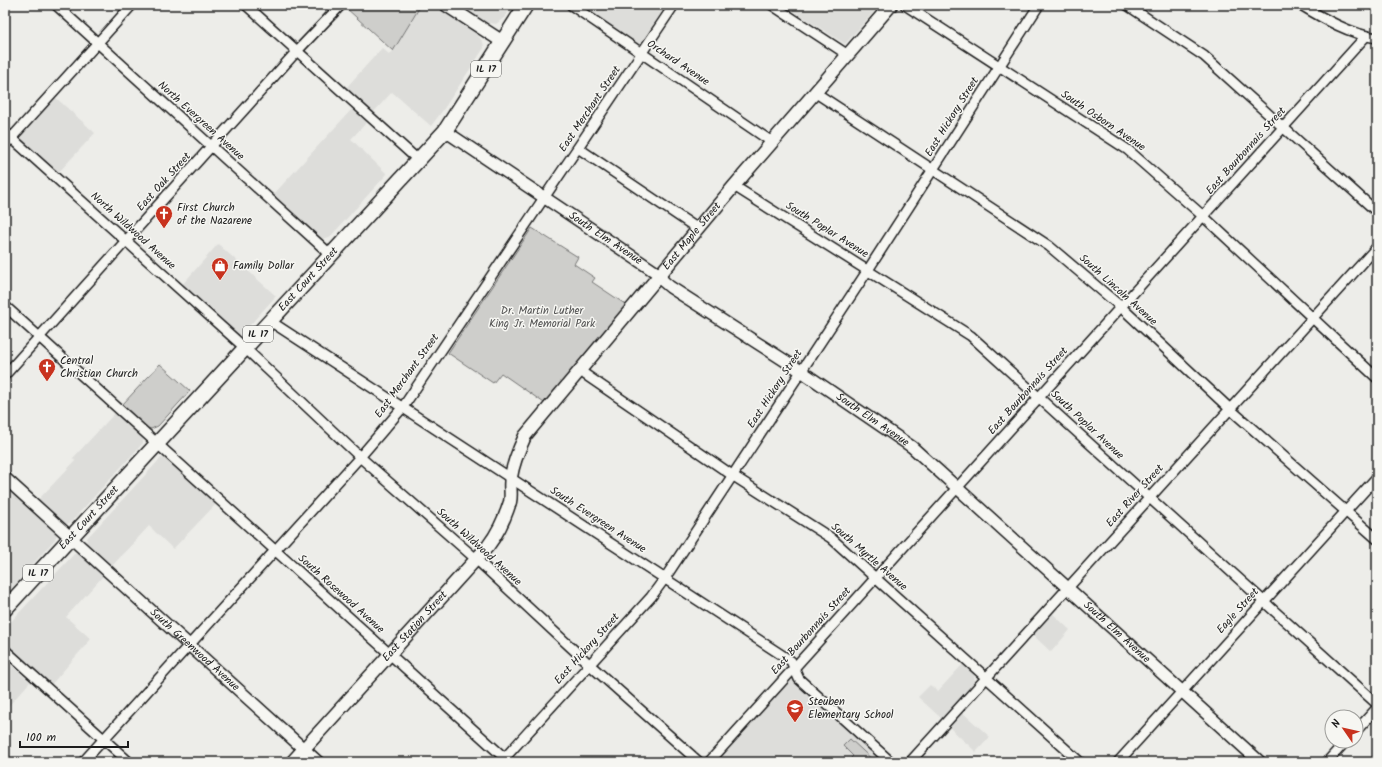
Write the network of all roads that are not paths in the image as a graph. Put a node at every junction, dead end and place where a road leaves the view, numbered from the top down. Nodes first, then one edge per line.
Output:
1 (56, 5) edge
2 (132, 5) edge
3 (246, 5) edge
4 (341, 5) edge
5 (446, 5) edge
6 (526, 5) edge
7 (571, 5) edge
8 (674, 5) edge
9 (772, 5) edge
10 (890, 5) edge
11 (905, 5) edge
12 (1038, 5) edge
13 (1127, 5) edge
14 (1301, 5) edge
15 (1366, 36) junction
16 (1377, 38) edge
17 (503, 42) junction
18 (98, 43) junction
19 (297, 51) junction
20 (642, 53) junction
21 (848, 55) junction
22 (998, 66) junction
23 (816, 93) junction
24 (1284, 127) junction
25 (445, 131) junction
26 (8, 135) edge
27 (772, 142) junction
28 (5, 145) edge
29 (212, 147) junction
30 (578, 148) junction
31 (418, 160) junction
32 (934, 169) junction
33 (734, 186) junction
34 (544, 198) junction
35 (1377, 212) edge
36 (1203, 216) junction
37 (698, 229) junction
38 (126, 242) junction
39 (1377, 247) edge
40 (331, 255) junction
41 (868, 270) junction
42 (660, 275) junction
43 (5, 306) edge
44 (1121, 307) junction
45 (1312, 319) junction
46 (270, 321) junction
47 (40, 337) junction
48 (245, 348) junction
49 (580, 371) junction
50 (801, 371) junction
51 (5, 375) edge
52 (1377, 378) edge
53 (1039, 397) junction
54 (403, 407) junction
55 (1230, 409) junction
56 (157, 443) junction
57 (360, 457) junction
58 (732, 475) junction
59 (1377, 477) edge
60 (5, 478) edge
61 (511, 478) junction
62 (958, 487) junction
63 (1149, 499) junction
64 (1347, 511) junction
65 (71, 538) junction
66 (1377, 539) edge
67 (276, 551) junction
68 (476, 559) junction
69 (665, 578) junction
70 (876, 578) junction
71 (1067, 589) junction
72 (1264, 601) junction
73 (5, 610) edge
74 (189, 645) junction
75 (5, 650) edge
76 (390, 654) junction
77 (590, 664) junction
78 (795, 667) junction
79 (987, 678) junction
80 (1181, 692) junction
81 (1377, 704) edge
82 (1377, 708) edge
83 (1364, 722) edge
84 (104, 739) junction
85 (304, 749) junction
86 (1338, 749) edge
87 (505, 761) edge
88 (83, 762) edge
89 (129, 762) edge
90 (292, 762) edge
91 (318, 762) edge
92 (699, 762) edge
93 (709, 762) edge
94 (891, 762) edge
95 (910, 762) edge
96 (1080, 762) edge
97 (1118, 762) edge
98 (1260, 762) edge
99 (1326, 762) edge

1 - 18 street, North Evergreen Avenue
2 - 18 street
3 - 19 street
4 - 19 street, East Oak Street
5 - 17 main road
6 - 17 main road, East Court Street / IL 17
7 - 20 street, Orchard Avenue
8 - 20 street, East Merchant Street
9 - 21 street
10 - 21 main road, East Maple Street
11 - 22 street, South Osborn Avenue
12 - 22 street, East Hickory Street
13 - 24 street
14 - 15 street
15 - 16 street
15 - 24 street, East Bourbonnais Street
17 - 25 main road, East Court Street / IL 17
18 - 26 street
18 - 29 street, North Evergreen Avenue
19 - 29 street, East Oak Street
19 - 31 street
20 - 27 street, Orchard Avenue
20 - 30 street, East Merchant Street
21 - 23 main road, East Maple Street
22 - 32 street, East Hickory Street
22 - 36 street, South Osborn Avenue
23 - 27 main road, East Maple Street
23 - 32 street, South Lincoln Avenue
24 - 35 street
24 - 36 street, East Bourbonnais Street
25 - 31 main road, East Court Street / IL 17
25 - 34 street, South Elm Avenue
26 - 28 street
26 - 38 street, North Wildwood Avenue
27 - 33 main road, East Maple Street
29 - 38 street, East Oak Street
29 - 40 street, North Evergreen Avenue
30 - 34 street, East Merchant Street
30 - 37 street
31 - 40 main road, East Court Street / IL 17
32 - 41 street, East Hickory Street
32 - 44 street, South Lincoln Avenue
33 - 37 main road, East Maple Street
33 - 41 street, South Poplar Avenue
34 - 42 street, South Elm Avenue
34 - 54 street, East Merchant Street
36 - 44 street, East Bourbonnais Street
36 - 45 street, South Osborn Avenue
37 - 42 main road, East Maple Street
38 - 47 street, East Oak Street
38 - 48 street, North Wildwood Avenue
39 - 45 street, East River Street
40 - 46 main road, East Court Street / IL 17
41 - 50 street, East Hickory Street
41 - 53 street, South Poplar Avenue
42 - 49 main road, East Maple Street
42 - 50 street, South Elm Avenue
43 - 47 street, South Rosewood Avenue
44 - 53 street, East Bourbonnais Street
44 - 55 street, South Lincoln Avenue
45 - 52 street, South Osborn Avenue
45 - 55 street, East River Street
46 - 48 main road, East Court Street / IL 17
46 - 54 street, South Evergreen Avenue
47 - 51 street, East Oak Street
47 - 56 street, South Rosewood Avenue
48 - 56 main road, East Court Street / IL 17
48 - 57 street, South Wildwood Avenue
49 - 58 street, South Myrtle Avenue
49 - 61 main road, East Maple Street
50 - 58 street, East Hickory Street
50 - 62 street, South Elm Avenue
53 - 62 street, East Bourbonnais Street
53 - 63 street, South Poplar Avenue
54 - 57 street, East Merchant Street
54 - 61 street, South Evergreen Avenue
55 - 63 street, East River Street
55 - 64 street, South Lincoln Avenue
56 - 65 main road, East Court Street / IL 17
56 - 67 street, South Rosewood Avenue
57 - 67 street, East Merchant Street
57 - 68 street, South Wildwood Avenue
58 - 69 street, East Hickory Street
58 - 70 street, South Myrtle Avenue
59 - 64 street, Eagle Street
60 - 65 street, South Greenwood Avenue
61 - 68 main road, East Station Street
61 - 69 street, South Evergreen Avenue
62 - 70 street, East Bourbonnais Street
62 - 71 street, South Elm Avenue
63 - 71 street, East River Street
63 - 72 street, South Poplar Avenue
64 - 66 street, South Lincoln Avenue
64 - 72 street, Eagle Street
65 - 73 main road, East Court Street / IL 17
65 - 74 street, South Greenwood Avenue
67 - 74 street, East Merchant Street
67 - 76 street, South Rosewood Avenue
68 - 76 main road, East Station Street
68 - 77 street, South Wildwood Avenue
69 - 77 street, East Hickory Street
69 - 78 street, South Evergreen Avenue
70 - 78 street, East Bourbonnais Street
70 - 79 street, South Myrtle Avenue
71 - 79 street, East River Street
71 - 80 street, South Elm Avenue
72 - 80 street, Eagle Street
72 - 81 street, South Poplar Avenue
74 - 84 street, East Merchant Street
74 - 85 street, South Greenwood Avenue
75 - 84 street
76 - 85 main road, East Station Street
76 - 87 street, South Rosewood Avenue
77 - 87 street, East Hickory Street
77 - 92 street, South Wildwood Avenue
78 - 93 street, East Bourbonnais Street
78 - 94 street, South Evergreen Avenue
79 - 95 street, East River Street
79 - 96 street, South Myrtle Avenue
80 - 97 street, Eagle Street
80 - 98 street, South Elm Avenue
82 - 83 street
84 - 88 street, East Merchant Street
84 - 89 street
85 - 90 main road, East Station Street
85 - 91 street, South Greenwood Avenue
86 - 99 street

